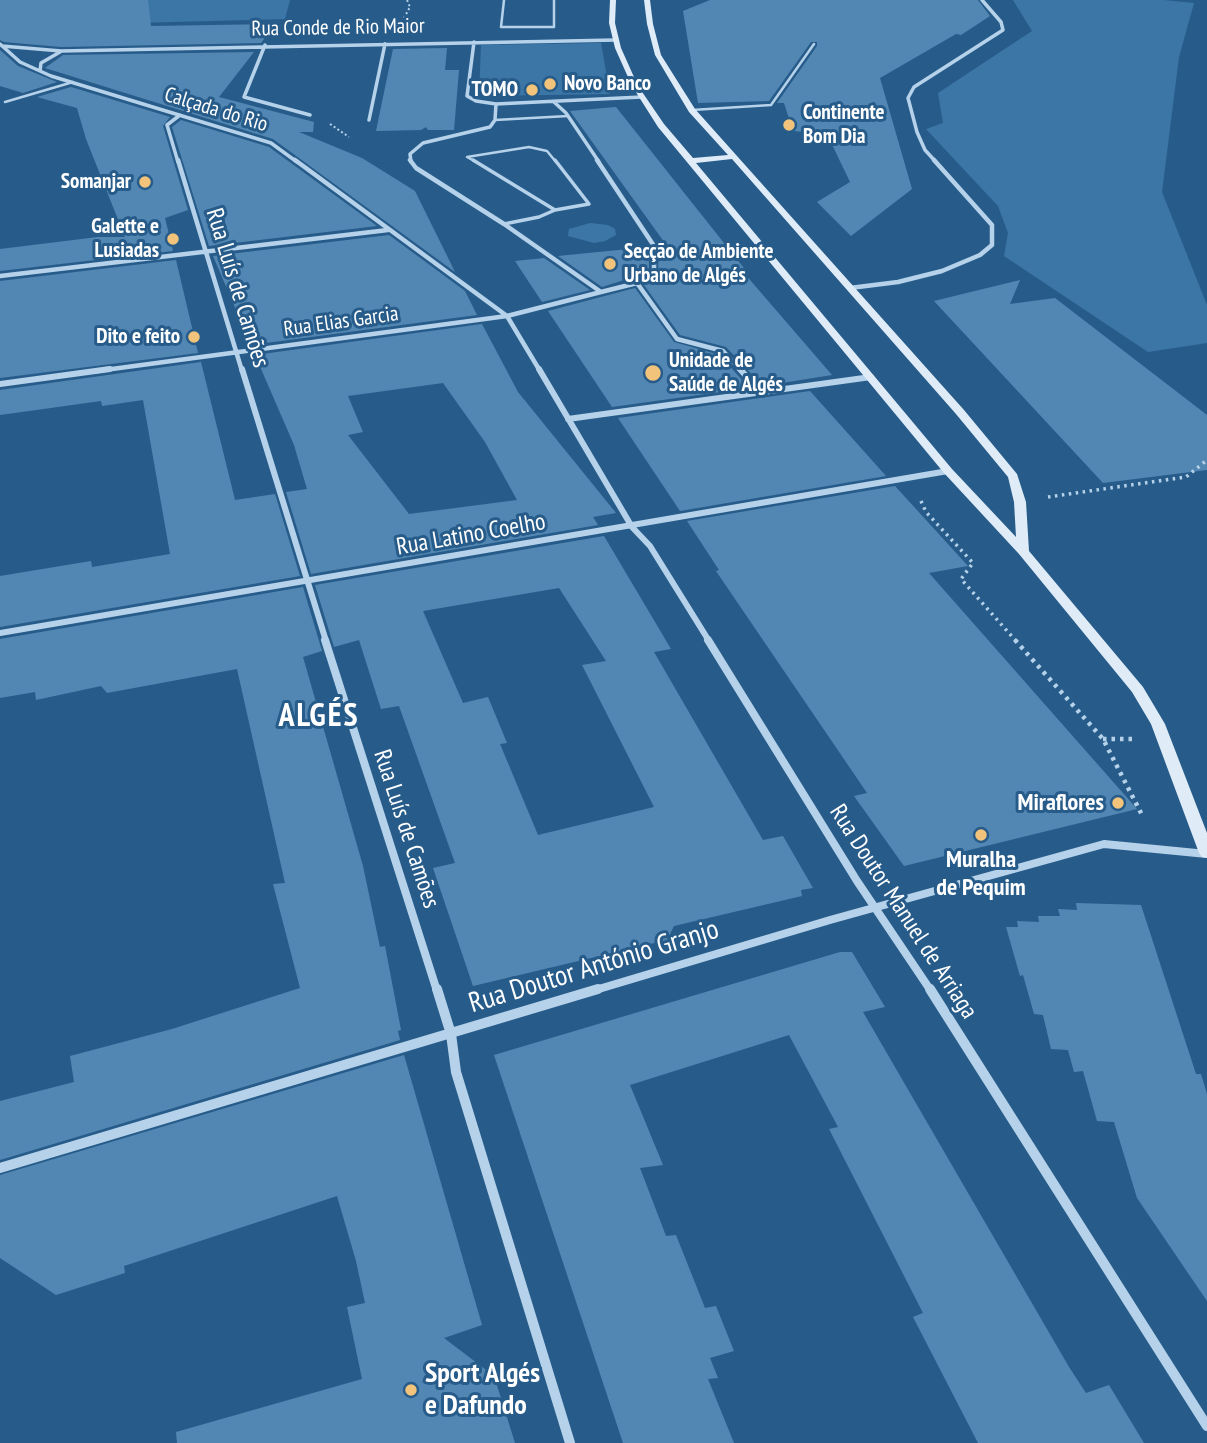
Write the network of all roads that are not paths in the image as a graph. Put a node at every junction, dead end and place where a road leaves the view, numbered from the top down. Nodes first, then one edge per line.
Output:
1 (504, 0) edge
2 (554, 0) edge
3 (613, 0) edge
4 (647, 0) edge
5 (982, 0) edge
6 (616, 40) junction
7 (474, 42) junction
8 (385, 44) junction
9 (814, 44) dead end
10 (1, 45) edge
11 (265, 45) junction
12 (61, 51) junction
13 (40, 71) junction
14 (74, 82) junction
15 (642, 97) junction
16 (5, 102) dead end
17 (554, 102) junction
18 (496, 104) junction
19 (692, 110) junction
20 (181, 115) junction
21 (310, 115) dead end
22 (568, 116) junction
23 (369, 120) dead end
24 (495, 120) junction
25 (732, 157) junction
26 (690, 161) junction
27 (555, 210) junction
28 (504, 225) junction
29 (389, 230) junction
30 (205, 252) junction
31 (0, 276) edge
32 (637, 284) junction
33 (850, 288) junction
34 (601, 292) junction
35 (508, 316) junction
36 (237, 352) junction
37 (871, 377) junction
38 (0, 384) edge
39 (760, 392) junction
40 (568, 419) junction
41 (948, 471) junction
42 (632, 527) junction
43 (1023, 551) junction
44 (307, 582) junction
45 (0, 633) edge
46 (1207, 853) edge
47 (876, 908) junction
48 (451, 1034) junction
49 (0, 1168) edge
50 (1207, 1426) edge
51 (570, 1443) edge

1 - 2 lane
3 - 6 street
4 - 19 street
5 - 33 street
6 - 7 street, Rua Conde de Rio Maior
6 - 15 street
7 - 8 street, Rua Conde de Rio Maior
7 - 18 street
8 - 11 street, Rua Conde de Rio Maior
8 - 23 street
9 - 19 lane
10 - 12 street, Rua Conde de Rio Maior
10 - 13 street, Calçada do Rio
11 - 12 street, Rua Conde de Rio Maior
11 - 21 street
12 - 13 street
13 - 14 street, Calçada do Rio
14 - 16 lane
14 - 20 street, Calçada do Rio
15 - 17 street
15 - 26 street
17 - 18 street
17 - 22 street
18 - 24 street
19 - 25 street
20 - 29 street, Calçada do Rio
20 - 30 street, Rua Luís de Camões
22 - 24 lane
22 - 32 street
24 - 28 street
25 - 26 street
25 - 33 street
26 - 37 street
27 - 27 lane
27 - 28 lane
28 - 34 street
29 - 30 street
29 - 35 street, Calçada do Rio
30 - 31 street
30 - 36 street, Rua Luís de Camões
32 - 34 street, Rua Elias Garcia
32 - 39 street
33 - 43 street
34 - 35 street, Rua Elias Garcia
35 - 36 street, Rua Elias Garcia
35 - 40 street, Rua Doutor Manuel de Arriaga
36 - 38 street, Rua Elias Garcia
36 - 44 street, Rua Luís de Camões
37 - 39 street
37 - 41 street
39 - 40 street
40 - 42 street, Rua Doutor Manuel de Arriaga
41 - 42 street, Rua Latino Coelho
41 - 43 street
42 - 44 street, Rua Latino Coelho
42 - 47 street, Rua Doutor Manuel de Arriaga
43 - 46 street
44 - 45 street, Rua Latino Coelho
44 - 48 street, Rua Luís de Camões
46 - 47 street, Rua Doutor António Granjo
47 - 48 street, Rua Doutor António Granjo
47 - 50 street, Rua Doutor Manuel de Arriaga
48 - 49 street, Rua Doutor António Granjo
48 - 51 street, Rua Luís de Camões

